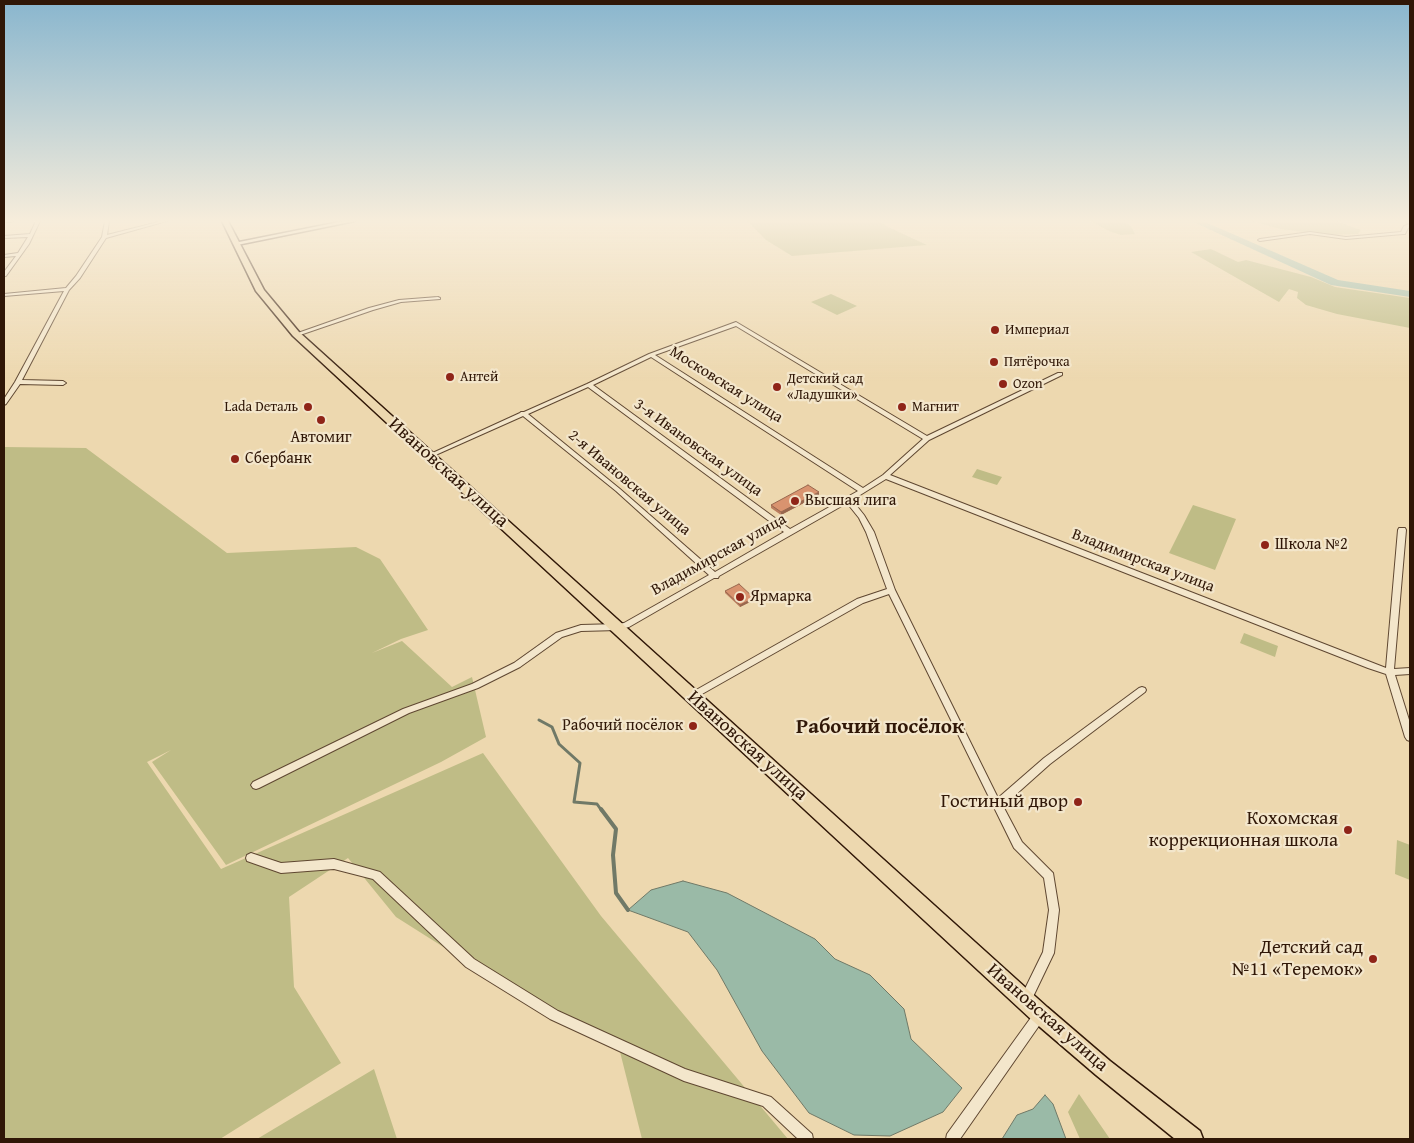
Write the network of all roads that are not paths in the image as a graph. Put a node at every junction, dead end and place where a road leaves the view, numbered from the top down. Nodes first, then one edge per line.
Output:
1 (80, 274) edge
2 (254, 274) edge
3 (254, 274) edge
4 (67, 289) junction
5 (4, 295) edge
6 (438, 298) dead end
7 (303, 339) junction
8 (651, 355) junction
9 (1060, 374) dead end
10 (18, 382) junction
11 (63, 383) dead end
12 (589, 385) junction
13 (4, 403) edge
14 (523, 414) junction
15 (927, 439) junction
16 (429, 456) junction
17 (885, 476) junction
18 (863, 491) junction
19 (848, 500) junction
20 (1402, 530) dead end
21 (790, 533) junction
22 (715, 576) junction
23 (891, 590) junction
24 (618, 627) junction
25 (1410, 671) edge
26 (1390, 672) junction
27 (1142, 690) dead end
28 (692, 696) junction
29 (1410, 737) edge
30 (256, 785) dead end
31 (996, 805) junction
32 (251, 858) dead end
33 (1025, 1000) junction
34 (1040, 1014) junction
35 (807, 1139) edge
36 (952, 1139) edge
37 (1192, 1139) edge

1 - 4 street
2 - 7 main road, Ивановская улица
3 - 7 main road, Ивановская улица
4 - 5 street
4 - 10 street
6 - 7 street
7 - 16 main road, Ивановская улица
8 - 12 street, Московская улица
8 - 15 street
8 - 18 street, Московская улица
9 - 15 street, Владимирская улица
10 - 11 street
10 - 13 street
12 - 14 street, Московская улица
12 - 21 street, 3-я Ивановская улица
14 - 16 street, Московская улица
14 - 22 street, 2-я Ивановская улица
15 - 17 street, Владимирская улица
16 - 24 main road, Ивановская улица
17 - 18 street, Владимирская улица
17 - 26 street, Владимирская улица
18 - 19 street, Владимирская улица
19 - 21 street, Владимирская улица
19 - 23 street
20 - 26 street
21 - 22 street, Владимирская улица
22 - 24 street, Владимирская улица
23 - 28 street
23 - 31 street
24 - 28 main road, Ивановская улица
24 - 30 street
25 - 26 street
26 - 29 street
27 - 31 street
28 - 33 main road, Ивановская улица
31 - 33 street
32 - 35 street
33 - 34 main road, Ивановская улица
34 - 36 street
34 - 37 main road, Ивановская улица

